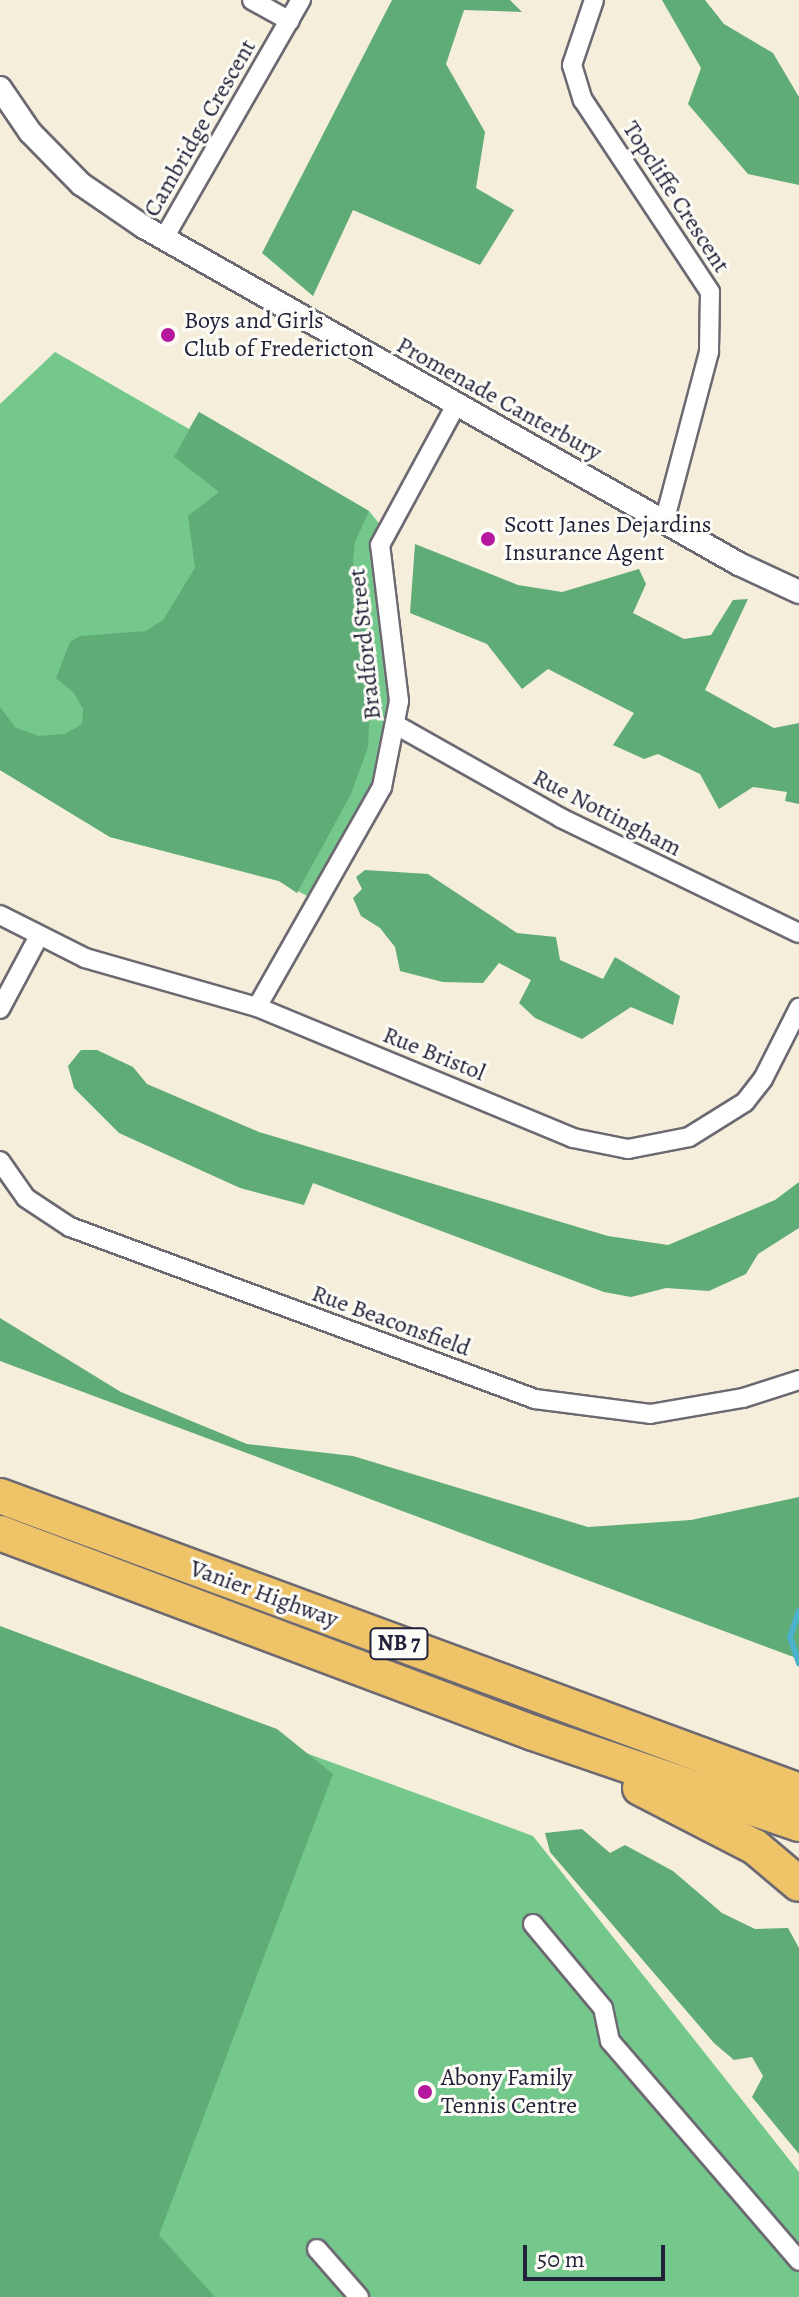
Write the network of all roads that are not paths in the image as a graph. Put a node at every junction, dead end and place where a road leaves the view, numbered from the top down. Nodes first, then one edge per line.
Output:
1 (252, 0) edge
2 (301, 0) edge
3 (594, 0) edge
4 (290, 21) junction
5 (0, 88) edge
6 (164, 238) junction
7 (456, 405) junction
8 (664, 522) junction
9 (799, 592) edge
10 (398, 726) junction
11 (0, 915) edge
12 (799, 933) edge
13 (39, 936) junction
14 (257, 1007) junction
15 (799, 1008) edge
16 (0, 1009) edge
17 (0, 1161) edge
18 (799, 1380) edge
19 (0, 1496) edge
20 (0, 1533) edge
21 (533, 1733) junction
22 (799, 1791) edge
23 (799, 1824) edge
24 (799, 1884) edge
25 (533, 1924) dead end
26 (317, 2249) dead end
27 (799, 2261) edge
28 (359, 2297) edge

1 - 4 street
2 - 4 street, Cambridge Crescent
3 - 8 street, Topcliffe Crescent
4 - 6 street, Cambridge Crescent
5 - 6 street, Promenade Canterbury
6 - 7 street, Promenade Canterbury
7 - 8 street, Promenade Canterbury
7 - 10 street, Bradford Street
8 - 9 street, Promenade Canterbury
10 - 12 street, Rue Nottingham
10 - 14 street, Bradford Street
11 - 13 street, Rue Bristol
13 - 14 street, Rue Bristol
13 - 16 street
14 - 15 street, Rue Bristol
17 - 18 street, Rue Beaconsfield
19 - 22 highway, Vanier Highway / NB 7
20 - 21 highway, Vanier Highway / NB 7
21 - 23 highway, Vanier Highway / NB 7
21 - 24 highway
25 - 27 street
26 - 28 street

